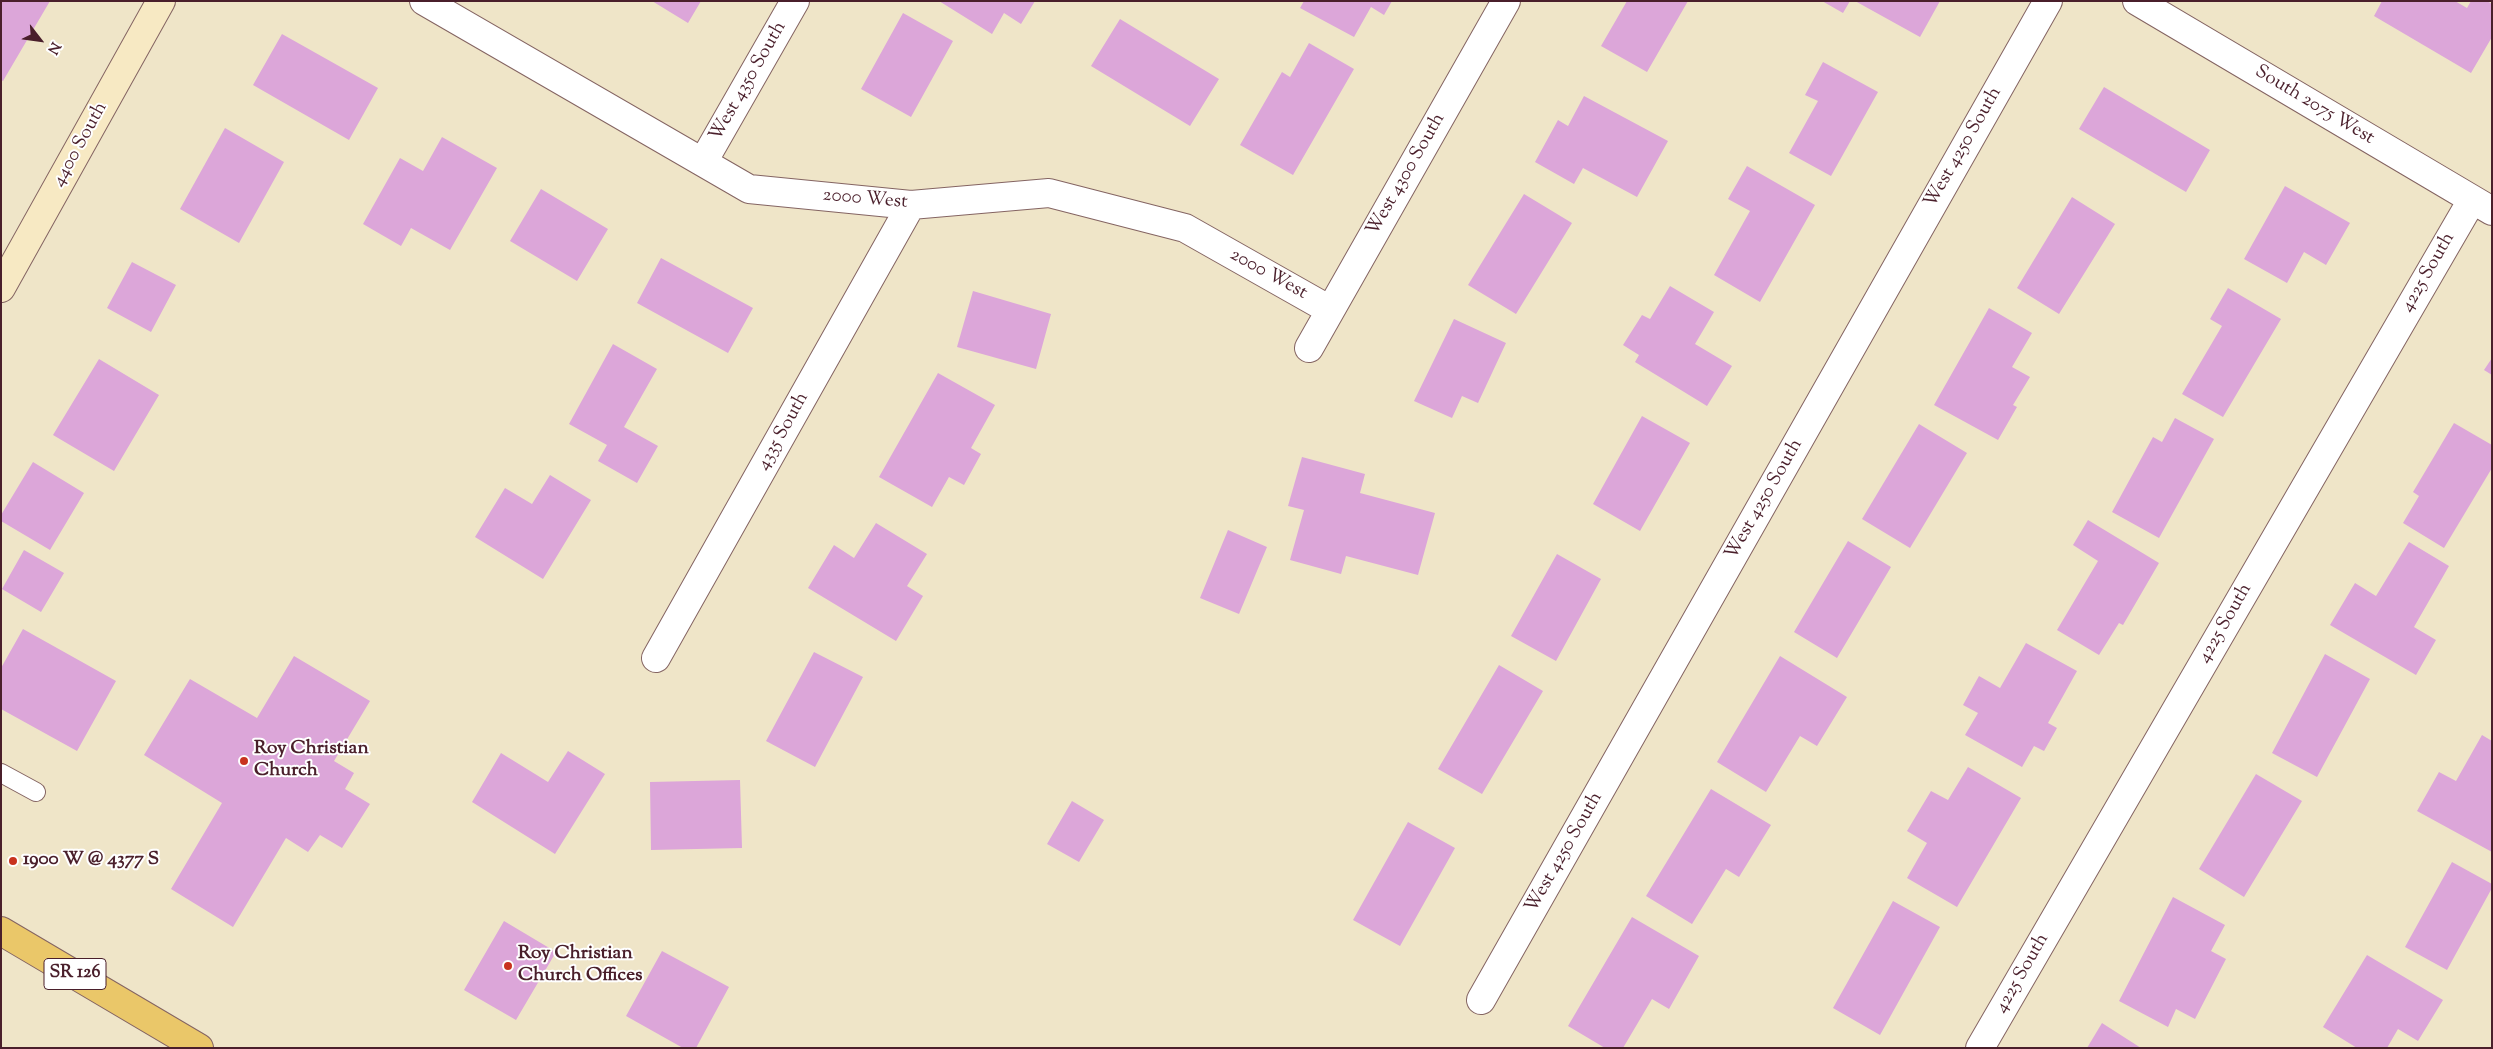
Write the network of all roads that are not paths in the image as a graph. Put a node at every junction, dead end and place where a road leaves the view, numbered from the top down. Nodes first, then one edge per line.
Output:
1 (161, 1) edge
2 (424, 1) edge
3 (795, 1) edge
4 (1506, 1) edge
5 (2048, 1) edge
6 (2137, 1) edge
7 (702, 162) junction
8 (911, 206) junction
9 (2482, 206) edge
10 (1, 288) edge
11 (1330, 310) junction
12 (1309, 348) dead end
13 (656, 658) dead end
14 (1, 773) edge
15 (36, 792) dead end
16 (1, 931) edge
17 (1481, 1000) dead end
18 (199, 1048) edge
19 (1980, 1048) edge

1 - 10 street, 4400 South
2 - 7 street, 2000 West
3 - 7 street, West 4350 South
4 - 11 street, West 4300 South
5 - 17 street, West 4250 South
6 - 9 street, South 2075 West
7 - 8 street, 2000 West
8 - 11 street, 2000 West
8 - 13 street, 4335 South
9 - 19 street, 4225 South
11 - 12 street, West 4300 South
14 - 15 lane
16 - 18 main road, SR 126

